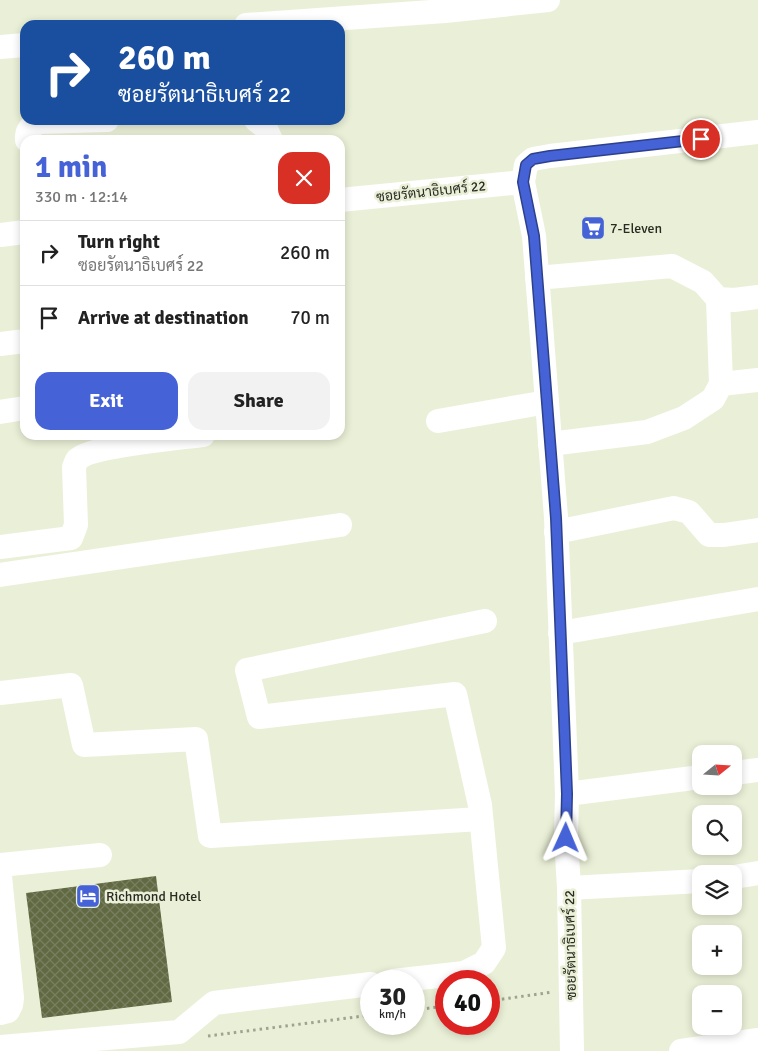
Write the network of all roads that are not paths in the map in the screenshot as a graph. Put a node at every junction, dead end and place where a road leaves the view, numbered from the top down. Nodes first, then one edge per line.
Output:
1 (548, 0) edge
2 (317, 20) edge
3 (20, 45) edge
4 (0, 47) edge
5 (33, 125) edge
6 (50, 125) edge
7 (91, 125) edge
8 (72, 131) edge
9 (758, 132) edge
10 (26, 135) edge
11 (523, 182) junction
12 (345, 200) edge
13 (20, 233) edge
14 (0, 235) edge
15 (538, 278) junction
16 (758, 297) edge
17 (718, 299) junction
18 (20, 342) edge
19 (0, 344) edge
20 (758, 380) edge
21 (721, 384) junction
22 (547, 402) junction
23 (20, 409) edge
24 (0, 412) edge
25 (438, 421) dead end
26 (164, 440) edge
27 (550, 444) junction
28 (340, 525) dead end
29 (758, 530) edge
30 (556, 532) junction
31 (0, 546) edge
32 (0, 575) edge
33 (758, 599) edge
34 (486, 622) dead end
35 (560, 632) junction
36 (0, 693) edge
37 (758, 770) edge
38 (742, 772) edge
39 (692, 778) edge
40 (567, 794) junction
41 (480, 819) junction
42 (100, 855) dead end
43 (0, 865) edge
44 (758, 873) edge
45 (0, 876) edge
46 (742, 876) edge
47 (692, 881) edge
48 (569, 888) junction
49 (425, 977) edge
50 (360, 985) edge
51 (0, 1013) edge
52 (758, 1040) edge
53 (0, 1047) edge
54 (572, 1051) edge
55 (681, 1051) edge

1 - 2 street
3 - 4 street
5 - 10 street
6 - 8 street
7 - 8 street
9 - 11 street
11 - 12 street, ซอยรัตนาธิเบศร์ 22
11 - 15 street, ซอยรัตนาธิเบศร์ 22
13 - 14 street
15 - 17 street
15 - 22 street, ซอยรัตนาธิเบศร์ 22
16 - 17 street
17 - 21 street
18 - 19 street
20 - 21 street
21 - 27 street
22 - 25 street
22 - 27 street, ซอยรัตนาธิเบศร์ 22
23 - 24 street
26 - 31 street
27 - 30 street, ซอยรัตนาธิเบศร์ 22
28 - 32 street
29 - 30 street
30 - 35 street, ซอยรัตนาธิเบศร์ 22
33 - 35 street
34 - 41 street
35 - 40 street, ซอยรัตนาธิเบศร์ 22
36 - 41 street
37 - 38 street
39 - 40 street
40 - 48 street, ซอยรัตนาธิเบศร์ 22
41 - 49 street
42 - 43 street
44 - 46 street
45 - 51 street
47 - 48 street
48 - 54 street, ซอยรัตนาธิเบศร์ 22
50 - 53 street
52 - 55 street

